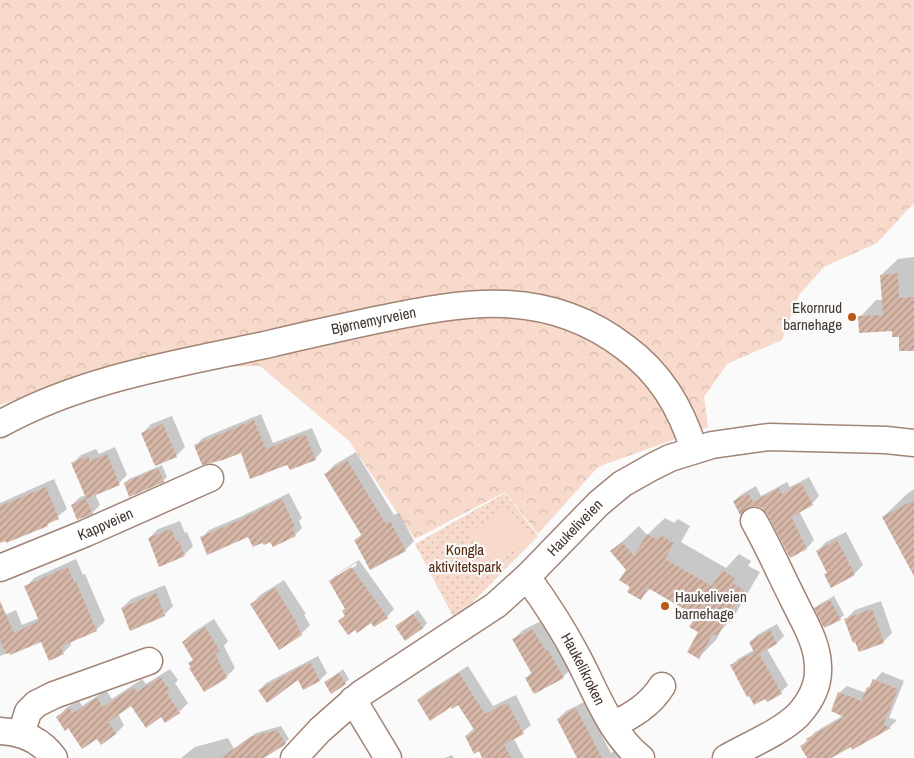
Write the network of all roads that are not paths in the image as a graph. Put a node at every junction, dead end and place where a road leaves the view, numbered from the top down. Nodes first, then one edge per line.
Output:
1 (0, 424) edge
2 (914, 443) edge
3 (694, 450) junction
4 (210, 478) dead end
5 (754, 521) dead end
6 (0, 568) edge
7 (527, 577) junction
8 (149, 661) dead end
9 (662, 686) dead end
10 (353, 700) junction
11 (613, 725) junction
12 (11, 732) edge
13 (54, 758) edge
14 (294, 758) edge
15 (388, 758) edge
16 (641, 758) edge
17 (726, 758) edge

1 - 3 street, Bjørnemyrveien
2 - 3 street, Haukeliveien
3 - 7 street, Haukeliveien
4 - 6 street, Kappveien
5 - 17 street
7 - 10 street, Haukeliveien
7 - 11 street, Haukelikroken
8 - 12 street
9 - 11 street
10 - 14 street, Haukeliveien
10 - 15 street
11 - 16 street, Haukelikroken
12 - 13 street

